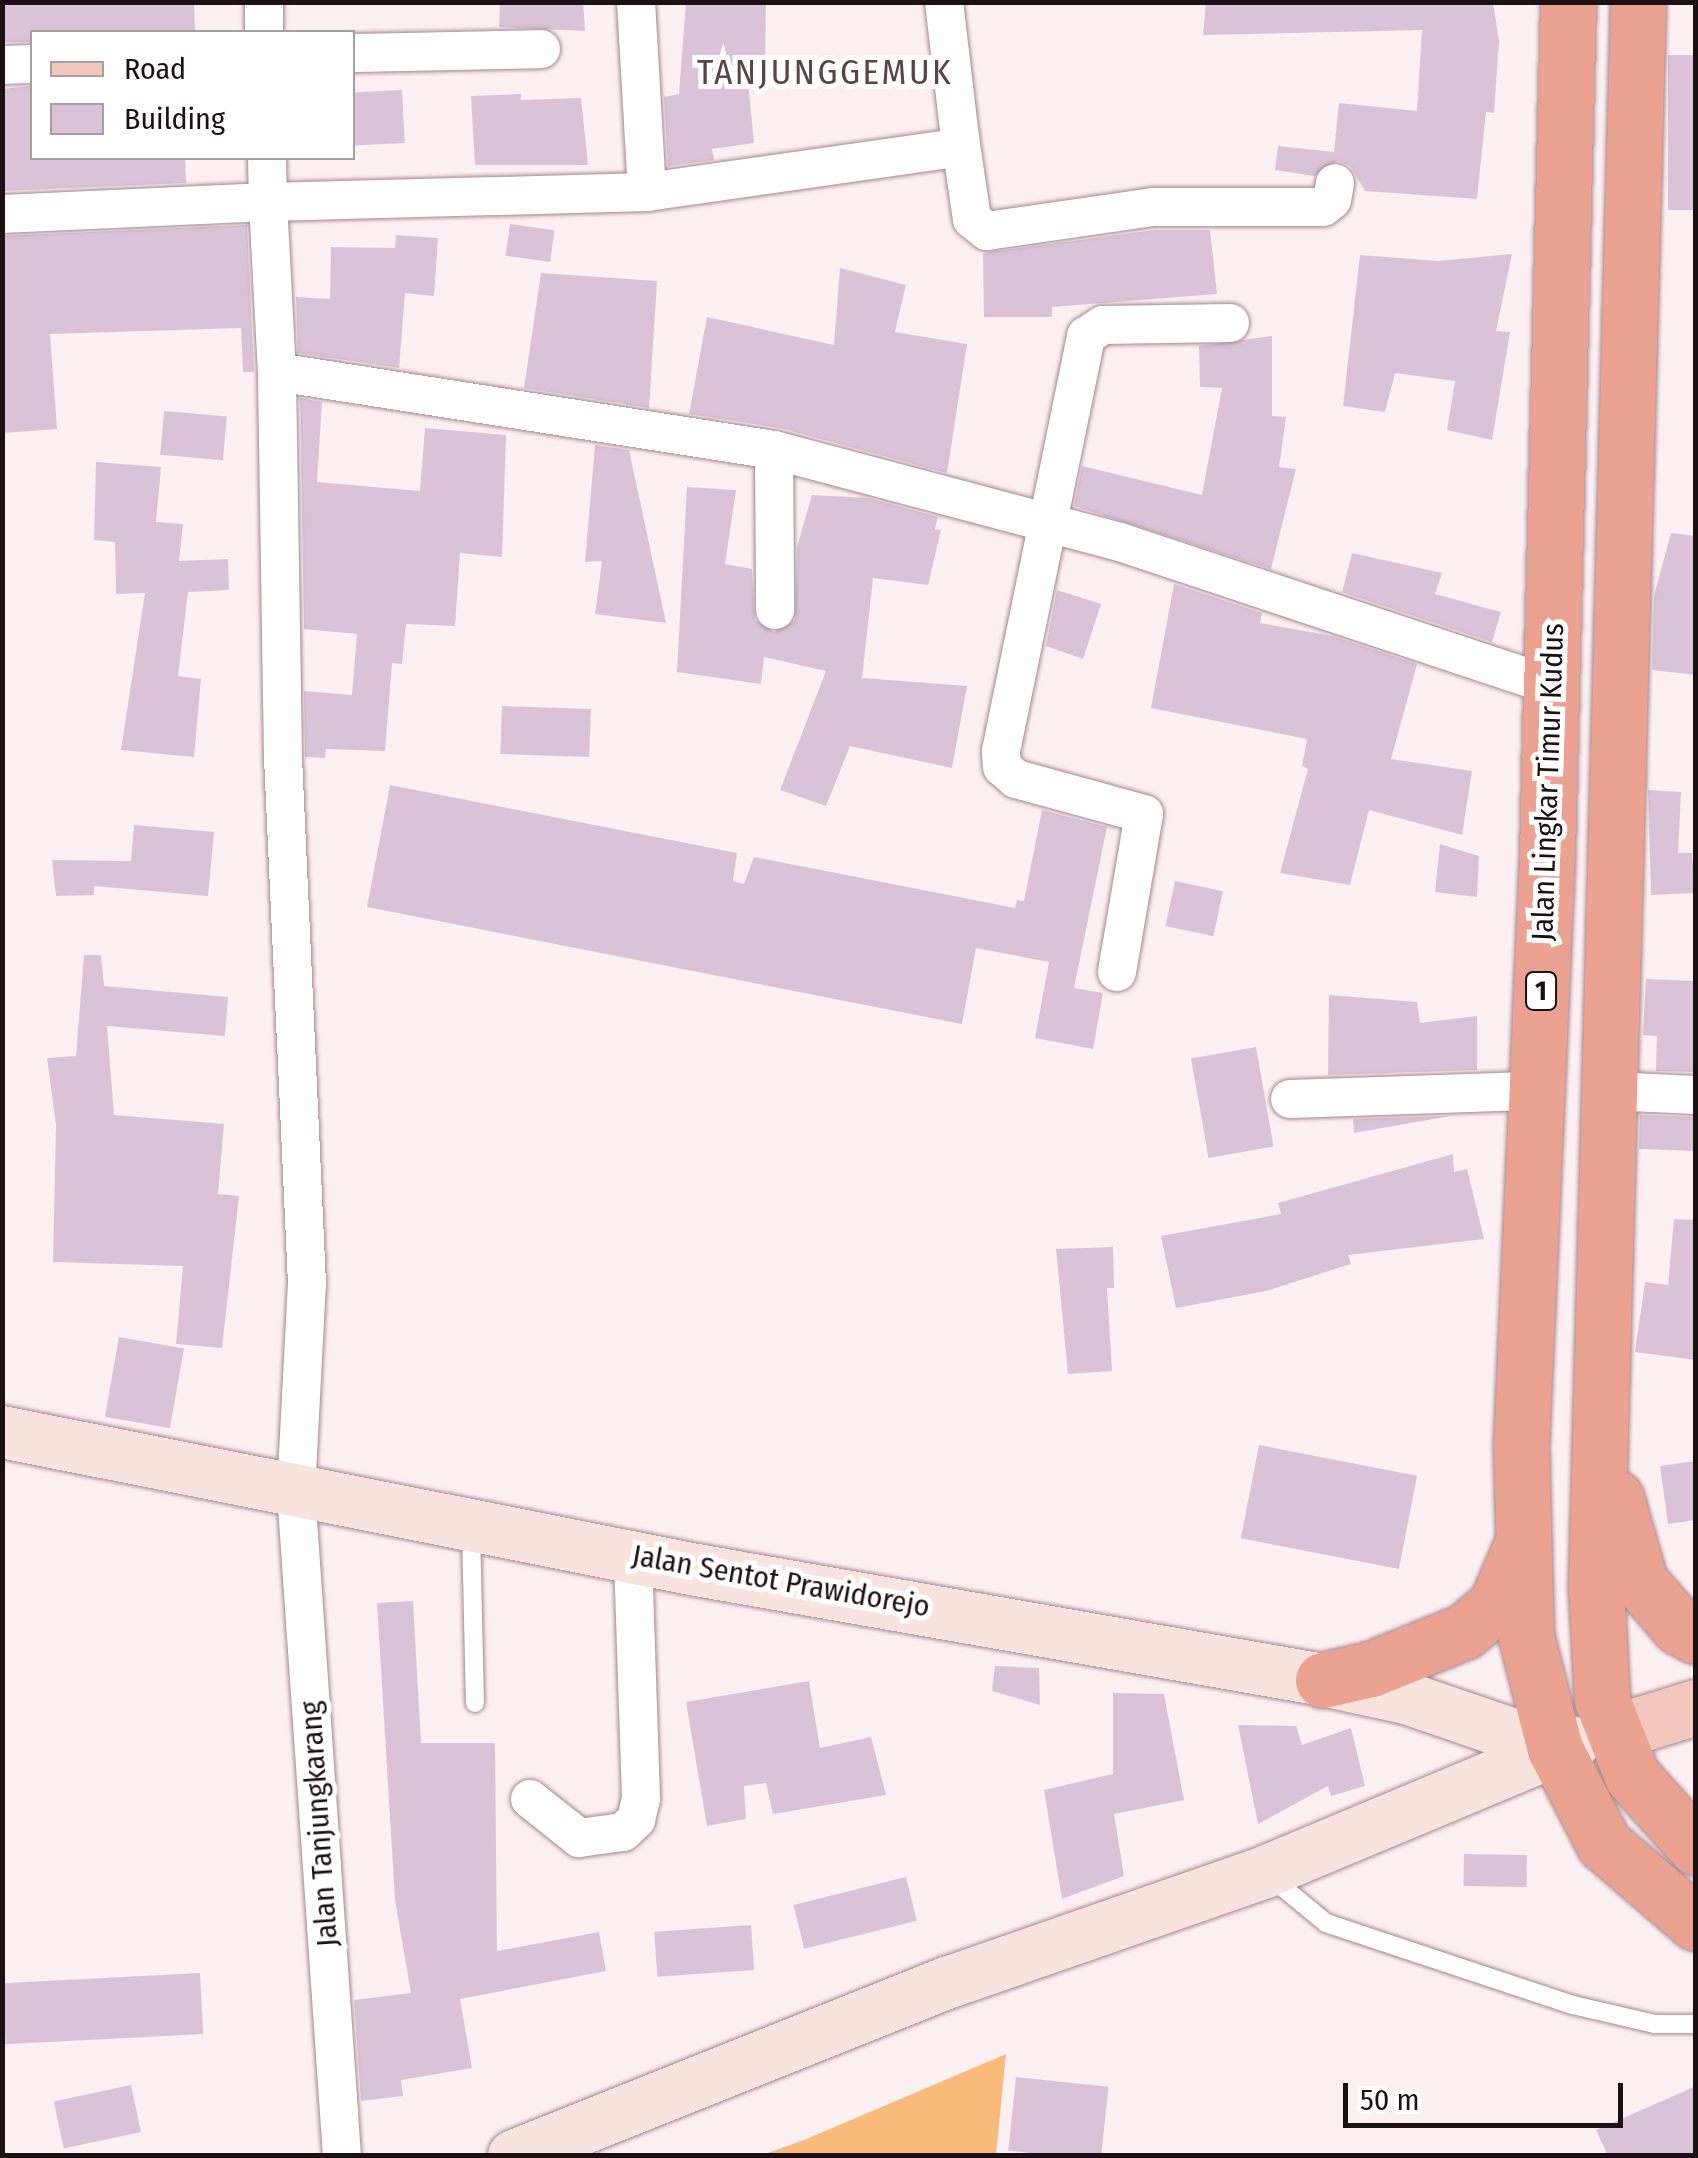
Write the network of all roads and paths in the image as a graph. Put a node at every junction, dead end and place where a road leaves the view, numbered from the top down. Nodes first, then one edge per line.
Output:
1 (264, 2) edge
2 (636, 2) edge
3 (944, 2) edge
4 (1568, 2) edge
5 (1638, 2) edge
6 (264, 30) edge
7 (540, 50) dead end
8 (355, 53) edge
9 (30, 64) edge
10 (2, 65) edge
11 (960, 138) junction
12 (268, 160) edge
13 (1335, 184) dead end
14 (647, 192) junction
15 (268, 202) junction
16 (2, 214) edge
17 (1230, 323) dead end
18 (277, 372) junction
19 (774, 450) junction
20 (1049, 523) junction
21 (775, 610) dead end
22 (1551, 684) junction
23 (1117, 972) dead end
24 (1536, 1091) junction
25 (1610, 1092) junction
26 (1696, 1095) edge
27 (1290, 1099) dead end
28 (1600, 1401) junction
29 (2, 1432) edge
30 (296, 1492) junction
31 (470, 1521) junction
32 (1520, 1548) junction
33 (633, 1556) junction
34 (1696, 1636) edge
35 (1323, 1680) junction
36 (474, 1703) dead end
37 (1696, 1707) edge
38 (1614, 1732) junction
39 (1555, 1748) junction
40 (530, 1799) dead end
41 (1696, 1847) edge
42 (1271, 1878) junction
43 (1696, 1923) edge
44 (1696, 2024) edge
45 (342, 2156) edge
46 (514, 2156) edge

1 - 6 street
2 - 14 street
3 - 11 street
4 - 22 highway, Jalan Lingkar Timur Kudus / 1
5 - 25 highway
7 - 8 street
9 - 10 street
11 - 13 street
11 - 14 street
12 - 15 street, Jalan Tanjungkarang
14 - 15 street
15 - 16 street
15 - 18 street, Jalan Tanjungkarang
17 - 20 street
18 - 19 street
18 - 30 street, Jalan Tanjungkarang
19 - 20 street
19 - 21 street
20 - 22 street
20 - 23 street
22 - 24 highway, Jalan Lingkar Timur Kudus / 1
24 - 27 street
24 - 32 highway, Jalan Lingkar Timur Kudus / 1
25 - 26 street
25 - 28 highway
28 - 34 highway
28 - 38 highway
29 - 30 main road, Jalan Sentot Prawidorejo
30 - 31 main road, Jalan Sentot Prawidorejo
30 - 45 street, Jalan Tanjungkarang
31 - 33 main road, Jalan Sentot Prawidorejo
31 - 36 lane
32 - 35 highway
32 - 39 highway, Jalan Lingkar Timur Kudus / 1
33 - 35 main road, Jalan Sentot Prawidorejo
33 - 40 street
35 - 39 main road, Jalan Sentot Prawidorejo
37 - 38 main road
38 - 39 main road
38 - 41 highway
39 - 42 main road
39 - 43 highway, Jalan Lingkar Timur Kudus / 1
42 - 44 lane
42 - 46 main road

